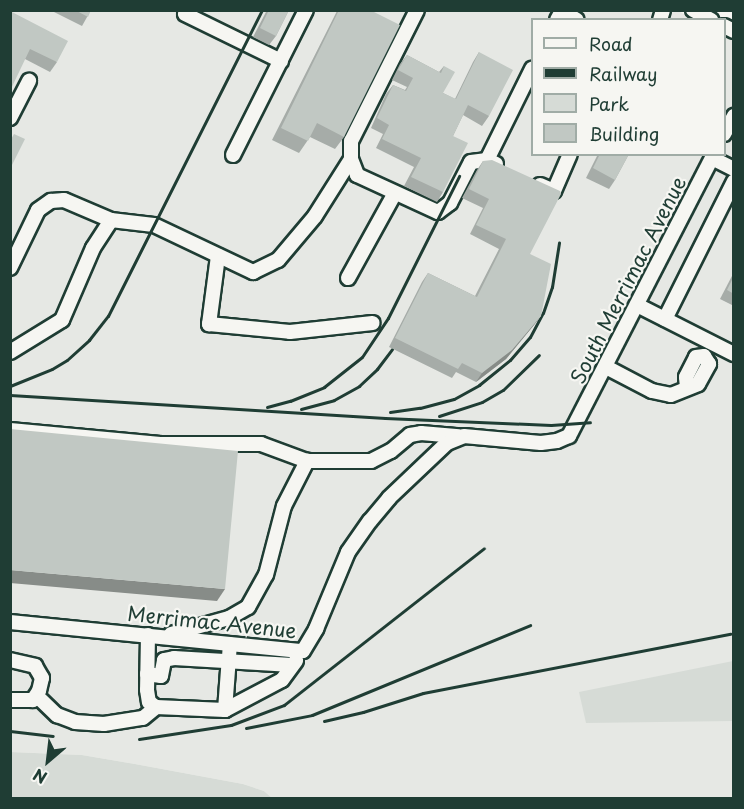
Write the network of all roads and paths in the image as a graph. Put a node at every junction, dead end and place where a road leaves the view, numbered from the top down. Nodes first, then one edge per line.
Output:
1 (187, 10) edge
2 (306, 10) edge
3 (417, 10) edge
4 (558, 18) edge
5 (573, 18) edge
6 (284, 56) junction
7 (531, 71) edge
8 (29, 81) dead end
9 (734, 116) edge
10 (10, 118) edge
11 (726, 130) edge
12 (233, 155) dead end
13 (569, 156) edge
14 (713, 156) edge
15 (351, 159) junction
16 (488, 160) junction
17 (506, 169) edge
18 (734, 169) edge
19 (525, 178) edge
20 (734, 181) edge
21 (395, 193) junction
22 (111, 220) junction
23 (218, 256) junction
24 (10, 268) edge
25 (348, 278) dead end
26 (637, 305) junction
27 (665, 319) junction
28 (373, 323) dead end
29 (711, 343) junction
30 (10, 352) edge
31 (734, 354) edge
32 (606, 367) junction
33 (10, 430) edge
34 (464, 436) junction
35 (307, 461) junction
36 (10, 622) edge
37 (155, 636) junction
38 (230, 644) junction
39 (303, 651) junction
40 (10, 660) edge
41 (228, 663) junction
42 (292, 665) junction
43 (147, 674) junction
44 (37, 696) junction
45 (10, 700) edge
46 (156, 707) junction
47 (225, 710) junction

1 - 6 street
2 - 6 street
3 - 15 street
4 - 5 street
6 - 12 street
7 - 16 street
8 - 10 street
9 - 11 street
13 - 19 street
14 - 18 street
14 - 26 street, South Merrimac Avenue
15 - 21 street
15 - 23 street
16 - 17 street
16 - 21 street
20 - 27 street
21 - 25 street
22 - 23 street
22 - 24 street
22 - 30 street
23 - 28 street
26 - 27 street
26 - 32 street, South Merrimac Avenue
27 - 29 street
29 - 31 street
29 - 32 street
32 - 34 street, South Merrimac Avenue
33 - 35 street
34 - 35 street
34 - 39 street, Merrimac Avenue
35 - 37 street
36 - 37 street, Merrimac Avenue
37 - 38 street, Merrimac Avenue
37 - 43 street
38 - 39 street, Merrimac Avenue
38 - 41 street
39 - 42 street
40 - 44 street
41 - 42 street
41 - 43 street
41 - 47 street
42 - 47 street
43 - 46 street
44 - 45 street
44 - 46 street
46 - 47 street

